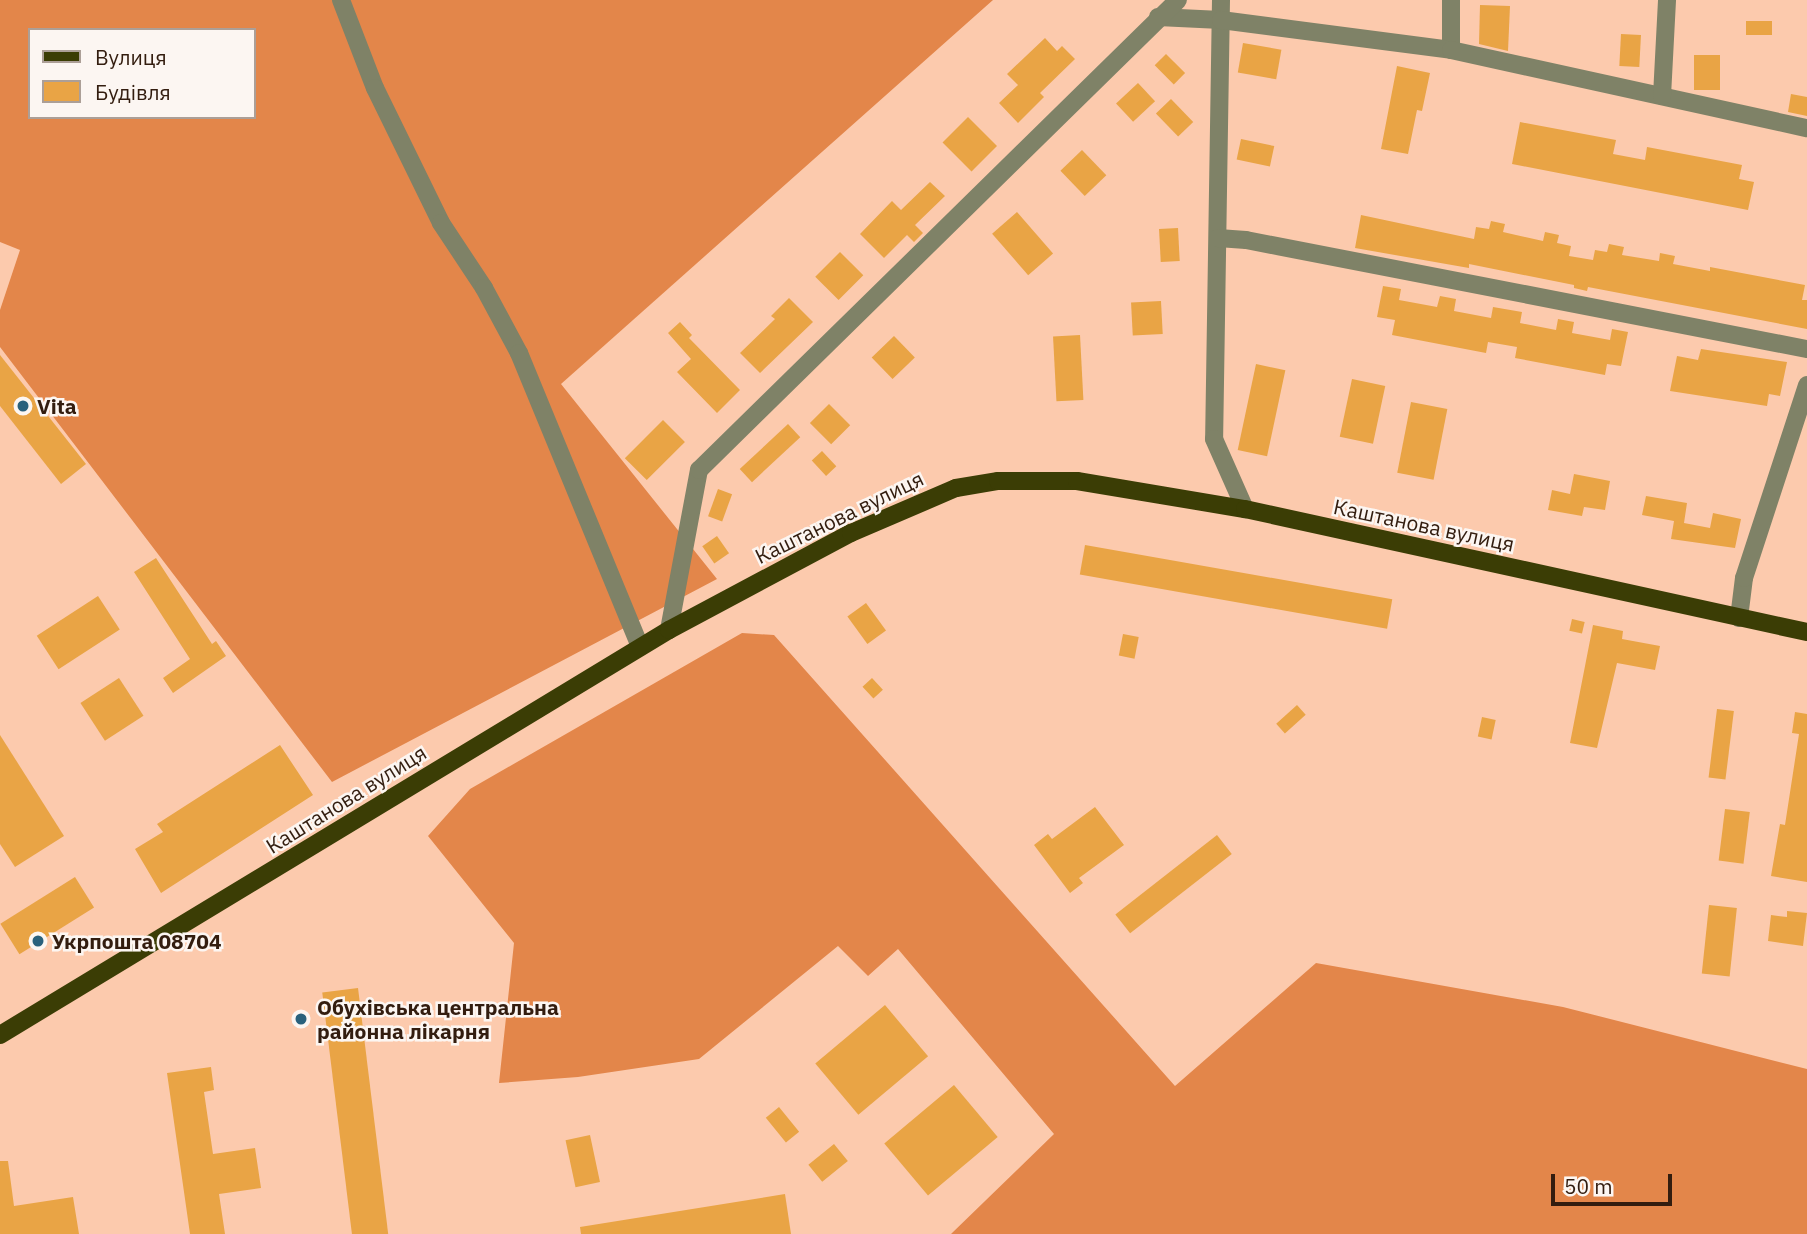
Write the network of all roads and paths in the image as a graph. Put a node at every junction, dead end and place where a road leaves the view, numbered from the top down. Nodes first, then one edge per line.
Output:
1 (341, 0) edge
2 (1178, 0) edge
3 (1222, 0) edge
4 (1451, 0) edge
5 (1668, 0) edge
6 (1158, 17) junction
7 (1221, 20) junction
8 (1451, 51) junction
9 (1662, 96) junction
10 (1807, 128) edge
11 (1218, 238) junction
12 (1807, 349) edge
13 (1807, 385) edge
14 (1245, 509) junction
15 (1739, 618) junction
16 (669, 630) junction
17 (1807, 632) edge
18 (640, 647) junction
19 (0, 1035) edge

1 - 18 street
2 - 6 street
3 - 7 street
4 - 8 street
5 - 9 street
6 - 7 street
6 - 16 street
7 - 8 street
7 - 11 street
8 - 9 street
9 - 10 street
11 - 12 street
11 - 14 street
13 - 15 street
14 - 15 main road, Каштанова вулиця
14 - 16 main road, Каштанова вулиця
15 - 17 main road, Каштанова вулиця
16 - 18 main road, Каштанова вулиця
18 - 19 main road, Каштанова вулиця

